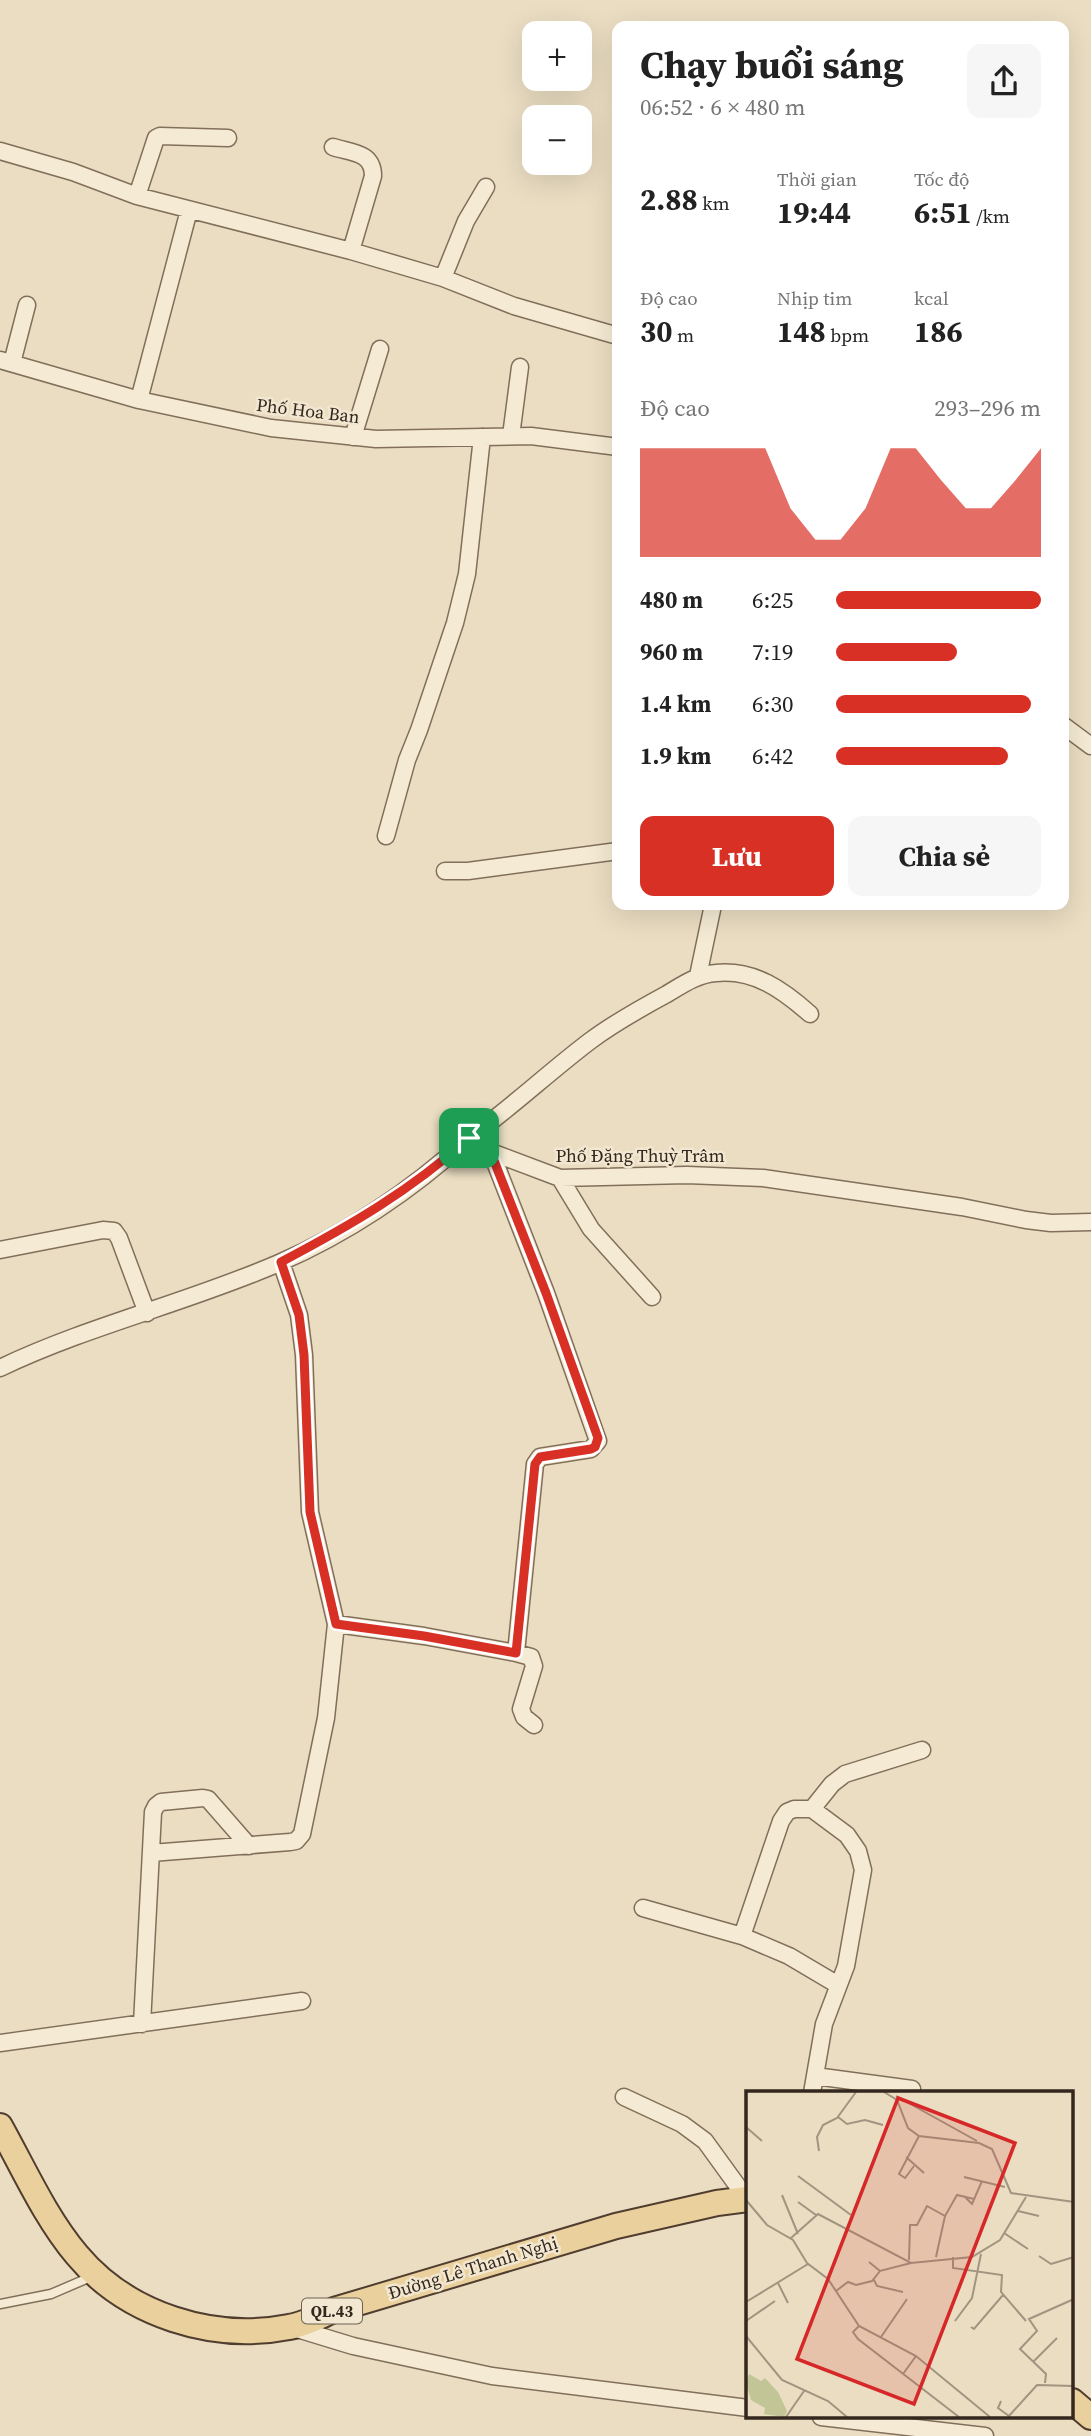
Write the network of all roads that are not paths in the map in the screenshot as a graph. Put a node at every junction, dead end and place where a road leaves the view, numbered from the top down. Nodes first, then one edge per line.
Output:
1 (228, 138) dead end
2 (332, 147) dead end
3 (0, 151) edge
4 (486, 187) dead end
5 (137, 196) junction
6 (189, 210) junction
7 (351, 251) junction
8 (443, 278) junction
9 (27, 305) dead end
10 (612, 334) edge
11 (380, 349) dead end
12 (6, 361) edge
13 (520, 367) dead end
14 (139, 400) junction
15 (511, 436) junction
16 (353, 437) junction
17 (482, 437) junction
18 (612, 446) edge
19 (1069, 730) edge
20 (1091, 746) edge
21 (386, 835) dead end
22 (612, 852) edge
23 (445, 871) dead end
24 (712, 910) edge
25 (698, 976) junction
26 (810, 1014) dead end
27 (469, 1138) junction
28 (491, 1153) junction
29 (560, 1178) junction
30 (1091, 1222) edge
31 (0, 1250) edge
32 (281, 1262) junction
33 (652, 1297) dead end
34 (146, 1313) junction
35 (0, 1368) edge
36 (336, 1624) junction
37 (516, 1653) junction
38 (534, 1725) dead end
39 (922, 1750) dead end
40 (812, 1809) junction
41 (249, 1846) junction
42 (151, 1853) junction
43 (643, 1908) dead end
44 (742, 1936) junction
45 (838, 1985) junction
46 (302, 2001) dead end
47 (142, 2024) junction
48 (0, 2043) edge
49 (816, 2076) junction
50 (912, 2088) dead end
51 (812, 2091) edge
52 (624, 2097) dead end
53 (0, 2126) edge
54 (746, 2196) edge
55 (746, 2199) edge
56 (96, 2275) junction
57 (0, 2304) edge
58 (291, 2327) junction
59 (1074, 2403) edge
60 (746, 2408) edge
61 (1091, 2417) edge
62 (830, 2418) edge
63 (985, 2436) edge

1 - 5 street
2 - 7 street
3 - 5 street
4 - 8 street
5 - 6 street
6 - 7 street
6 - 14 street
7 - 8 street
8 - 10 street
9 - 12 street
11 - 16 street
12 - 14 street, Phố Hoa Ban
13 - 15 street
14 - 16 street, Phố Hoa Ban
15 - 17 street, Phố Hoa Ban
15 - 18 street, Phố Hoa Ban
16 - 17 street, Phố Hoa Ban
17 - 21 street
19 - 20 street
22 - 23 street
24 - 25 street
25 - 26 street
25 - 27 street
27 - 28 street, Phố Đặng Thuỳ Trâm
27 - 32 street
28 - 29 street, Phố Đặng Thuỳ Trâm
28 - 37 street
29 - 30 street, Phố Đặng Thuỳ Trâm
29 - 33 street
31 - 34 street
32 - 34 street
32 - 36 street
34 - 35 street
36 - 37 street
36 - 41 street
37 - 38 street
39 - 40 street
40 - 44 street
40 - 45 street
41 - 42 street
41 - 42 street
42 - 47 street
43 - 44 street
44 - 45 street
45 - 49 street
46 - 47 street
47 - 48 street
49 - 50 street
49 - 51 street
52 - 54 street
53 - 56 main road, Đường Lê Thanh Nghị / QL.43
55 - 58 main road, Đường Lê Thanh Nghị / QL.43
56 - 57 lane
56 - 58 main road, Đường Lê Thanh Nghị / QL.43
58 - 60 street
59 - 61 main road
62 - 63 street

